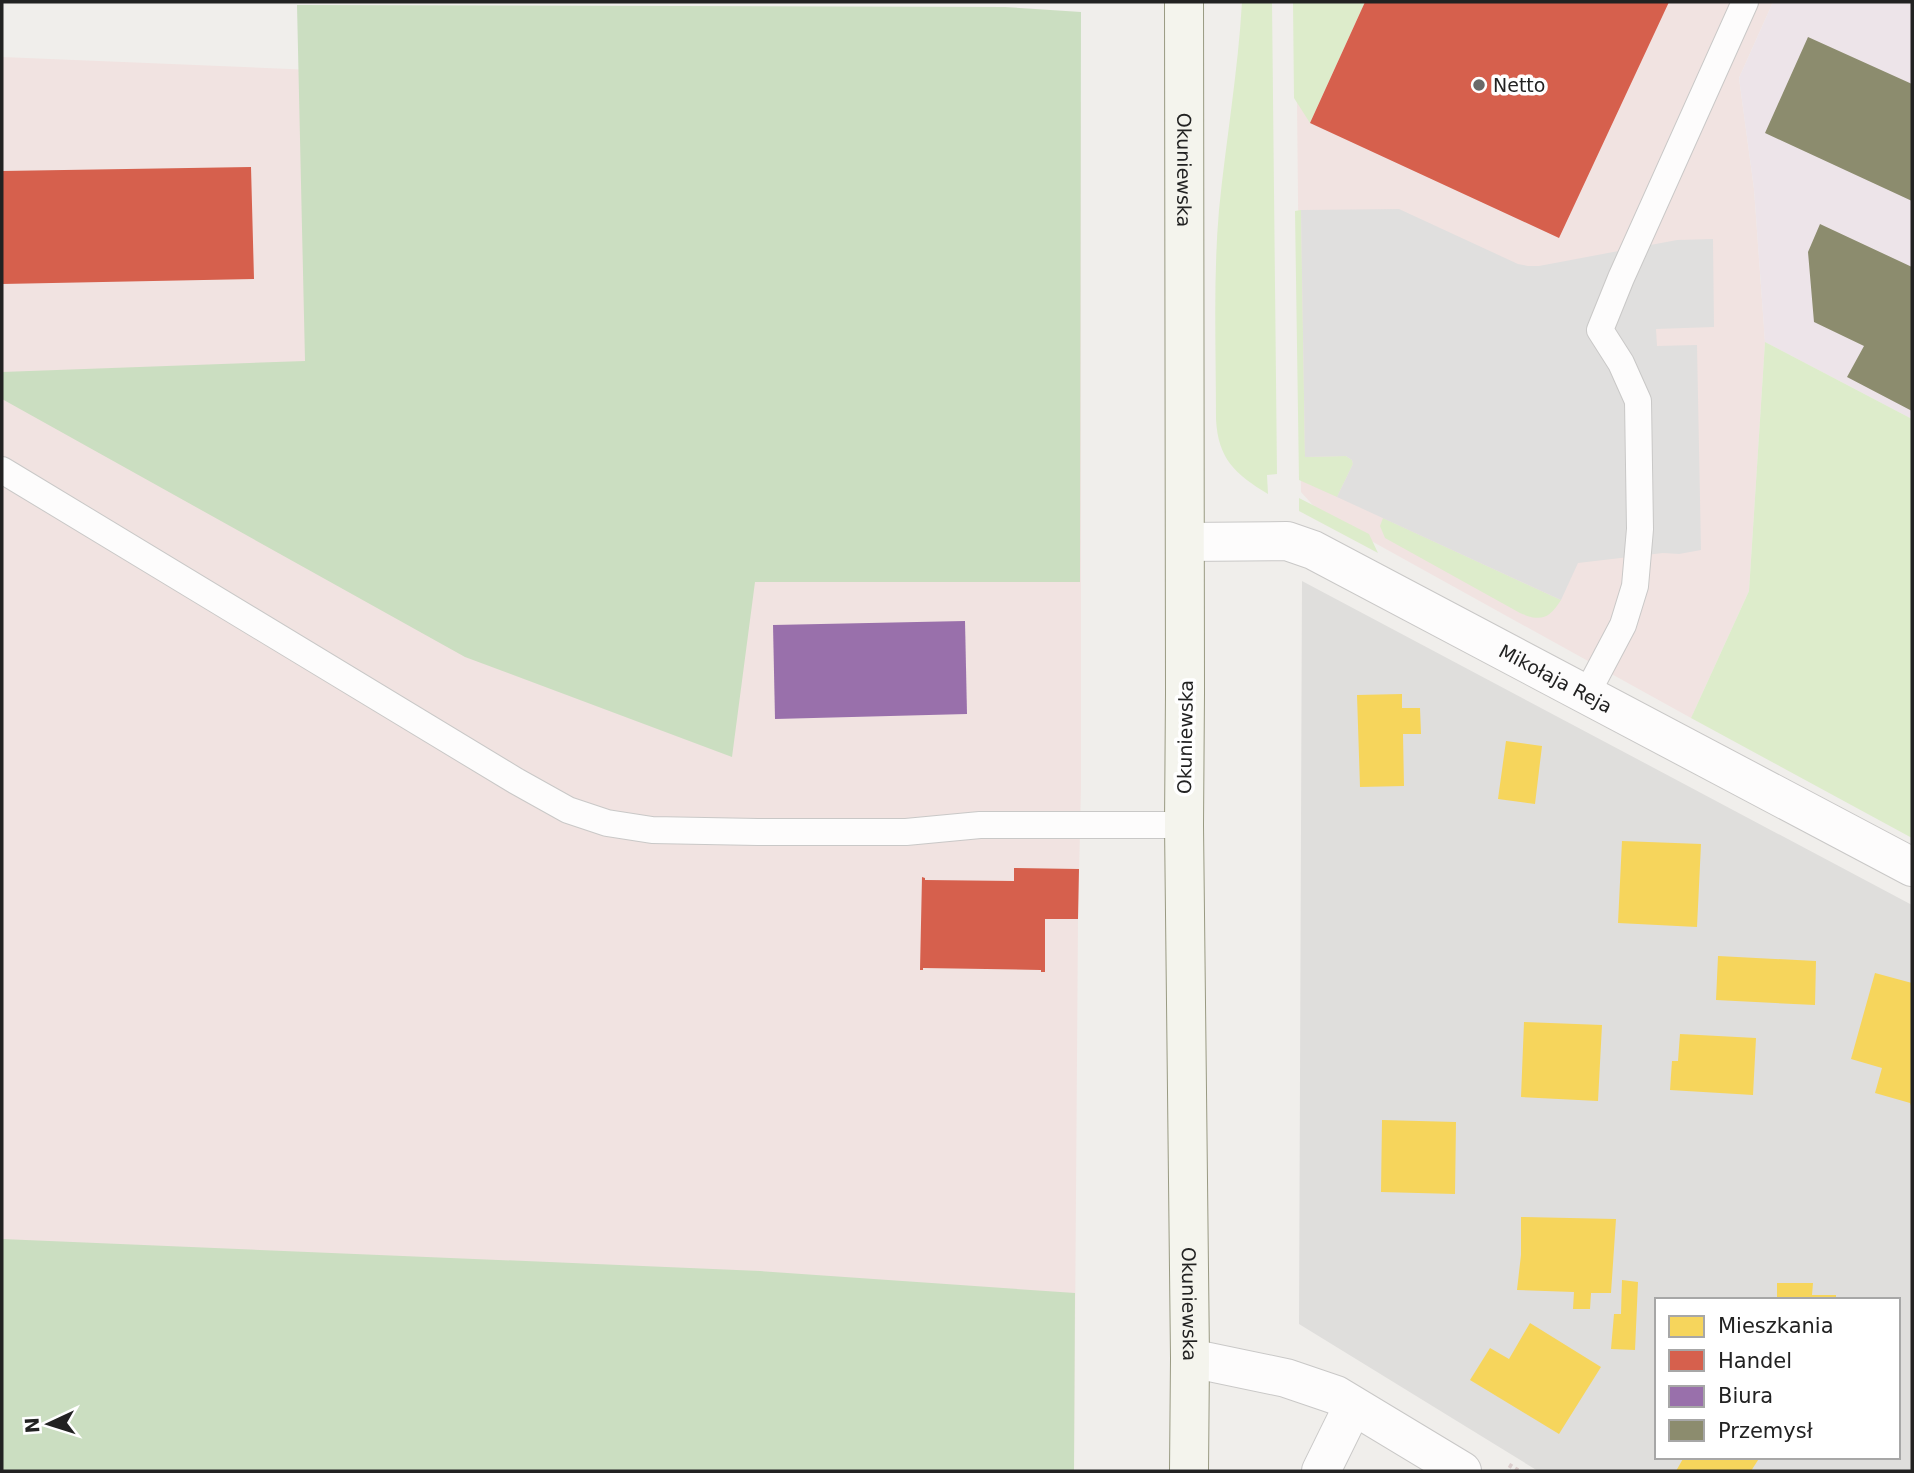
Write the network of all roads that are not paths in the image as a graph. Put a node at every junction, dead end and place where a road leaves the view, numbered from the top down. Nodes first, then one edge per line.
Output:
1 (1184, 2) edge
2 (1745, 2) edge
3 (2, 470) edge
4 (1185, 542) junction
5 (1586, 695) junction
6 (1184, 825) junction
7 (1912, 867) edge
8 (1190, 1358) junction
9 (1353, 1406) junction
10 (1189, 1471) edge
11 (1321, 1471) edge
12 (1462, 1471) edge

1 - 4 main road, Okuniewska
2 - 5 lane
3 - 6 lane
4 - 5 street, Mikołaja Reja
4 - 6 main road, Okuniewska
5 - 7 street, Mikołaja Reja
6 - 8 main road, Okuniewska
8 - 9 street
8 - 10 main road, Okuniewska
9 - 11 street
9 - 12 street

